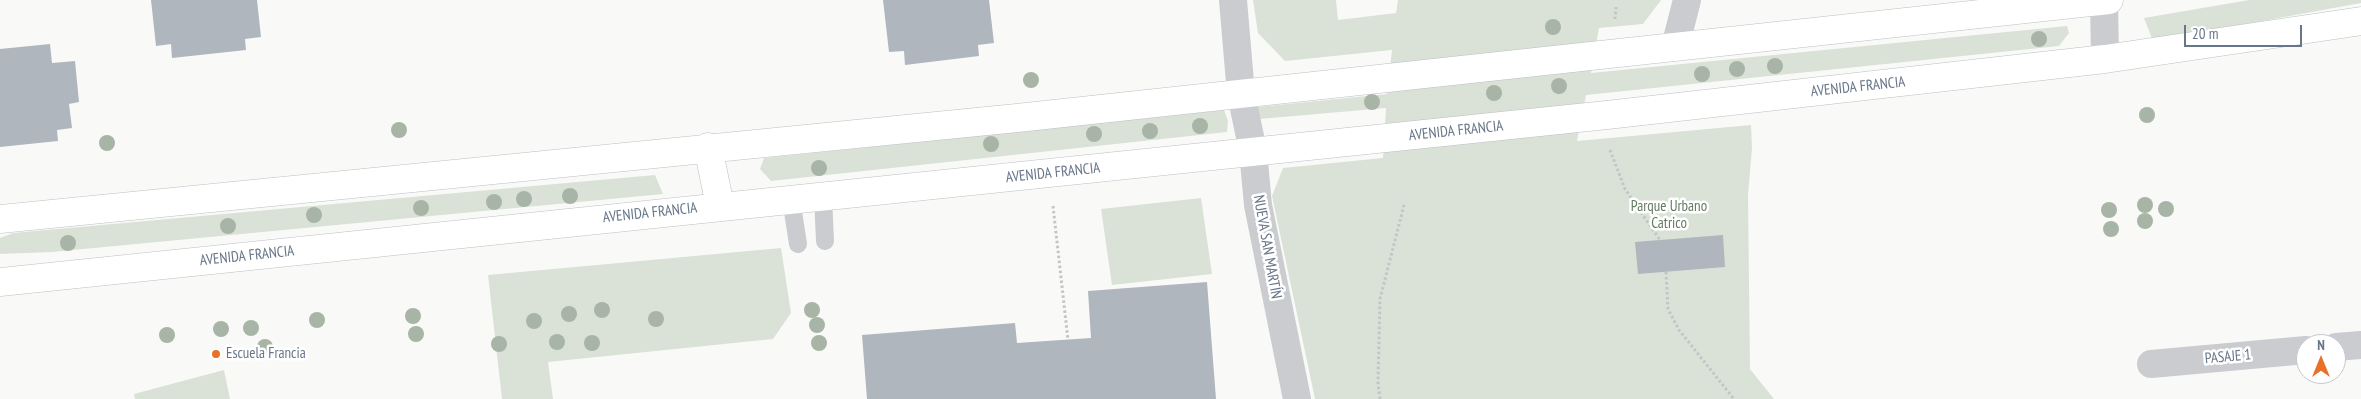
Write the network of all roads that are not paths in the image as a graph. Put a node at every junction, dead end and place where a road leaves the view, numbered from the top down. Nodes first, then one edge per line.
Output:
1 (1232, 0) edge
2 (1687, 0) edge
3 (2106, 0) edge
4 (2361, 21) edge
5 (1674, 47) junction
6 (2106, 60) junction
7 (1241, 94) junction
8 (708, 147) junction
9 (1253, 151) junction
10 (823, 196) junction
11 (791, 199) junction
12 (720, 206) junction
13 (0, 219) edge
14 (825, 240) dead end
15 (798, 244) dead end
16 (0, 282) edge
17 (2361, 345) edge
18 (2346, 346) edge
19 (2296, 351) edge
20 (2151, 364) dead end
21 (1297, 399) edge

1 - 7 street, NUEVA SAN MARTÍN
2 - 5 street
3 - 5 main road
3 - 6 street
4 - 6 main road, AVENIDA FRANCIA
5 - 7 main road
6 - 9 main road, AVENIDA FRANCIA
7 - 8 main road
7 - 9 street, NUEVA SAN MARTÍN
8 - 12 main road
8 - 13 main road
9 - 10 main road, AVENIDA FRANCIA
9 - 21 street, NUEVA SAN MARTÍN
10 - 11 main road, AVENIDA FRANCIA
10 - 14 lane
11 - 12 main road, AVENIDA FRANCIA
11 - 15 lane
12 - 16 main road, AVENIDA FRANCIA
17 - 18 street
19 - 20 street, PASAJE 1

